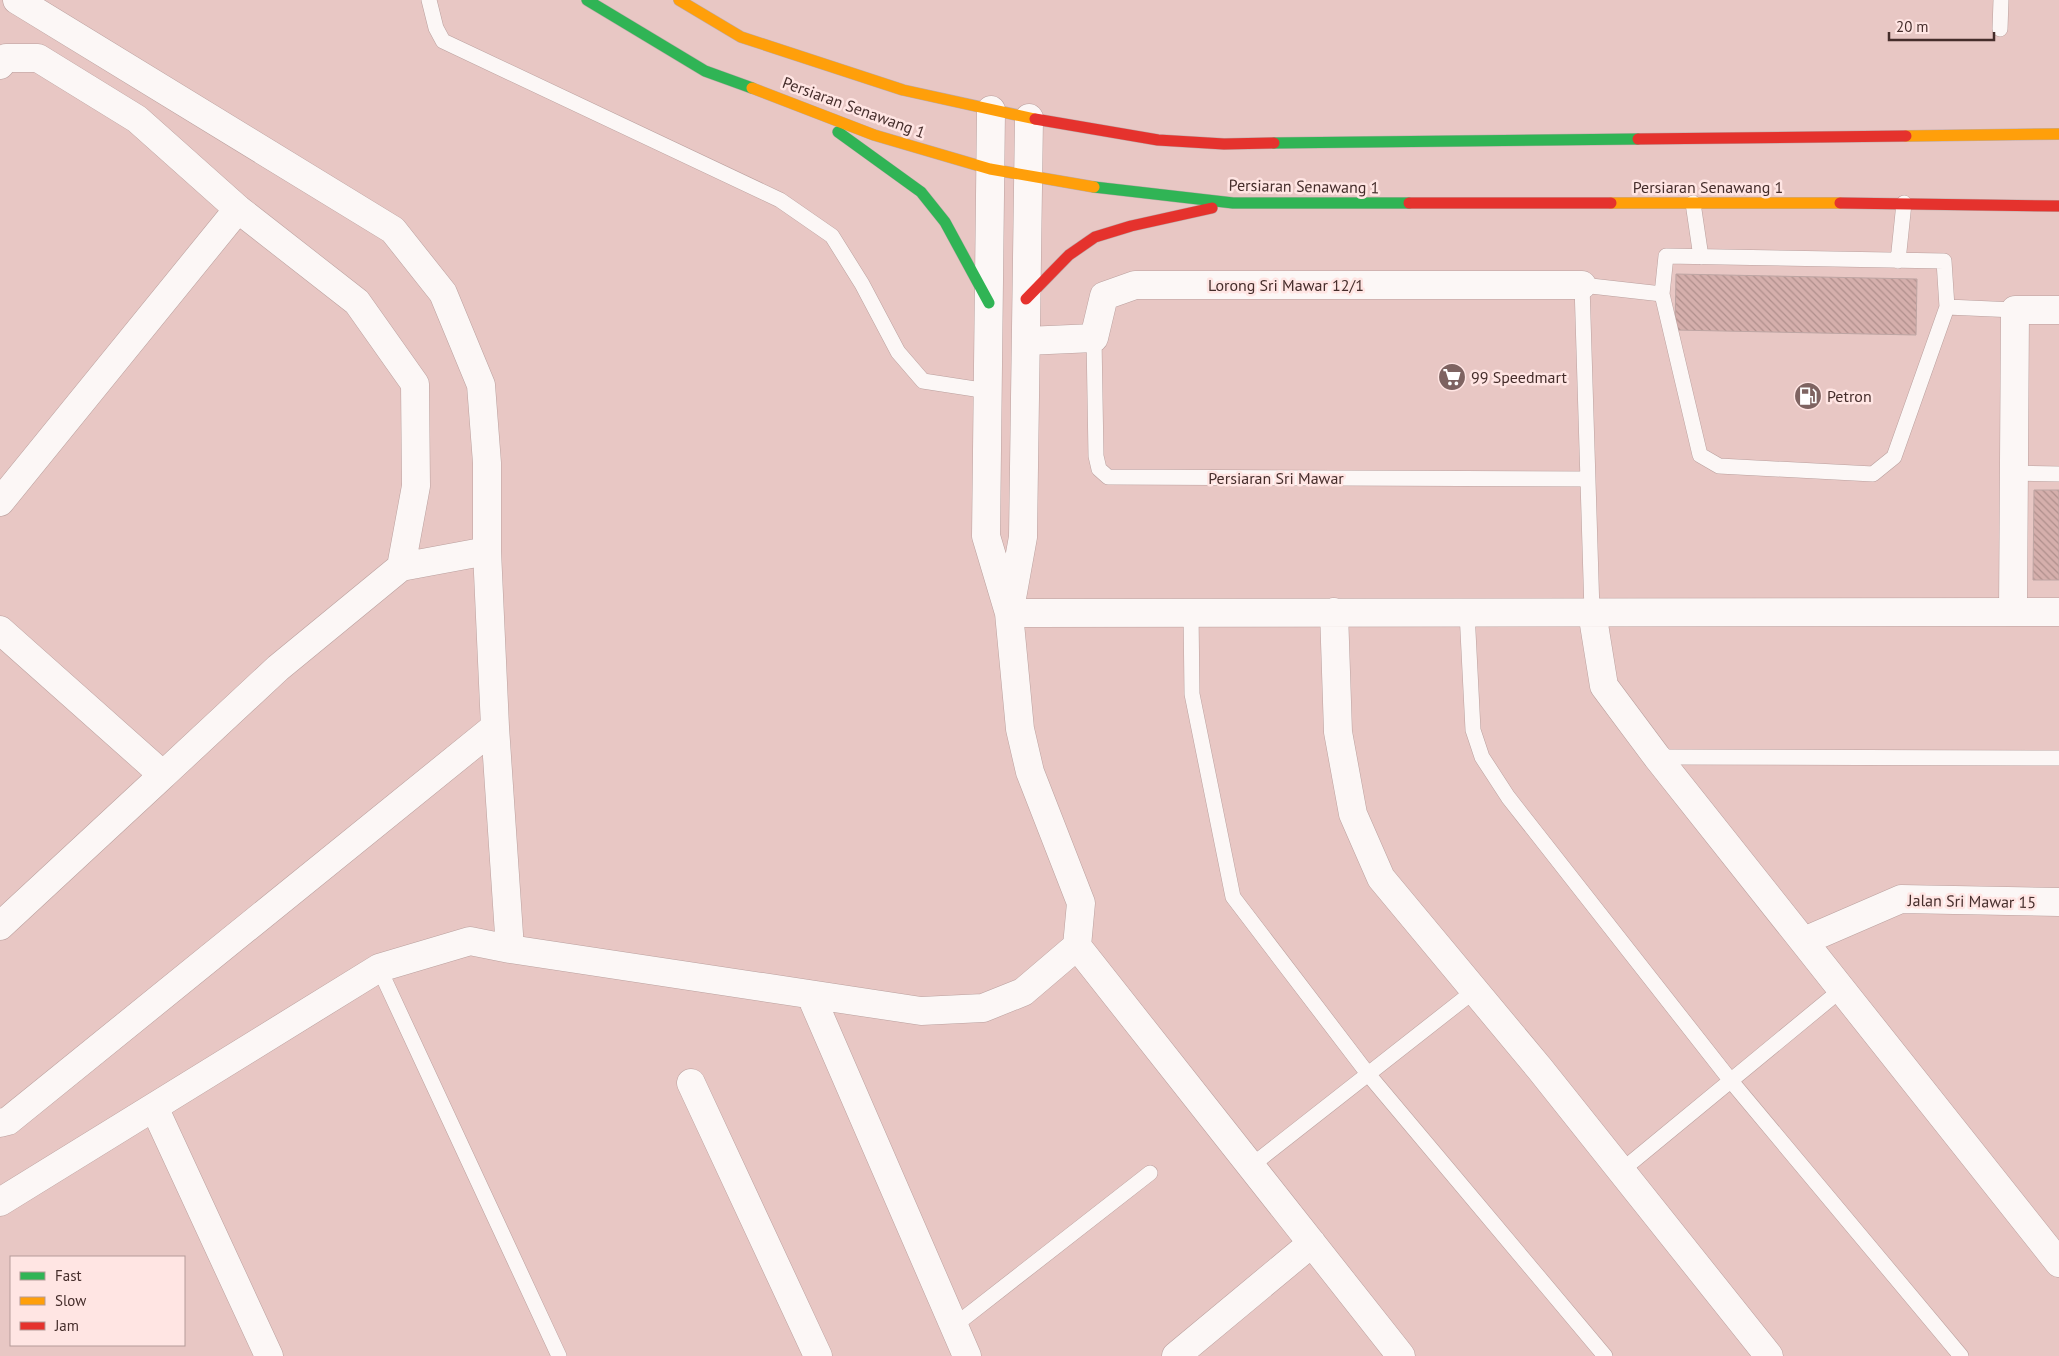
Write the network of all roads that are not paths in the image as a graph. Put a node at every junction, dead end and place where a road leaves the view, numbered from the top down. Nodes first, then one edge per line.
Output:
1 (18, 0) edge
2 (430, 0) edge
3 (586, 0) edge
4 (680, 0) edge
5 (2001, 0) edge
6 (2000, 29) dead end
7 (0, 65) edge
8 (797, 104) junction
9 (991, 110) junction
10 (1030, 118) junction
11 (2059, 134) edge
12 (990, 169) junction
13 (1028, 176) junction
14 (1233, 203) junction
15 (1904, 203) junction
16 (1693, 204) junction
17 (2059, 206) edge
18 (238, 208) junction
19 (1701, 257) junction
20 (1898, 261) junction
21 (1582, 285) junction
22 (1662, 294) junction
23 (1026, 299) junction
24 (989, 303) junction
25 (1946, 307) junction
26 (2016, 310) junction
27 (2059, 310) edge
28 (1094, 338) junction
29 (1026, 341) junction
30 (988, 392) junction
31 (2014, 473) junction
32 (2059, 474) edge
33 (1588, 479) junction
34 (0, 502) edge
35 (487, 551) junction
36 (401, 567) junction
37 (1191, 612) junction
38 (1334, 612) junction
39 (1467, 612) junction
40 (1592, 612) junction
41 (2013, 612) junction
42 (2059, 612) edge
43 (1009, 613) junction
44 (0, 630) edge
45 (495, 727) junction
46 (1657, 757) junction
47 (2059, 758) edge
48 (163, 775) junction
49 (2059, 902) edge
50 (0, 926) edge
51 (1804, 941) junction
52 (1077, 946) junction
53 (510, 949) junction
54 (379, 968) junction
55 (1842, 989) junction
56 (1474, 991) junction
57 (811, 996) junction
58 (1368, 1074) junction
59 (1731, 1081) junction
60 (692, 1083) dead end
61 (154, 1107) junction
62 (0, 1123) edge
63 (1251, 1166) junction
64 (1621, 1171) junction
65 (1150, 1173) dead end
66 (0, 1202) edge
67 (1312, 1243) junction
68 (2059, 1263) edge
69 (954, 1326) junction
70 (269, 1356) edge
71 (559, 1356) edge
72 (818, 1356) edge
73 (967, 1356) edge
74 (1176, 1356) edge
75 (1401, 1356) edge
76 (1605, 1356) edge
77 (1770, 1356) edge
78 (1961, 1356) edge

1 - 35 street
2 - 30 lane
3 - 8 main road, Persiaran Senawang 1
4 - 9 main road, Persiaran Senawang 1
5 - 6 lane
7 - 18 street
8 - 12 main road, Persiaran Senawang 1
8 - 24 main road
9 - 10 main road, Persiaran Senawang 1
9 - 12 street
10 - 11 main road, Persiaran Senawang 1
10 - 13 street
12 - 13 main road, Persiaran Senawang 1
12 - 24 street
13 - 14 main road, Persiaran Senawang 1
13 - 23 street
14 - 16 main road, Persiaran Senawang 1
14 - 23 main road
15 - 16 main road, Persiaran Senawang 1
15 - 17 main road, Persiaran Senawang 1
15 - 20 lane
16 - 19 lane
18 - 34 street
18 - 36 street
19 - 20 lane
19 - 22 lane
20 - 25 lane
21 - 22 lane
21 - 28 street, Lorong Sri Mawar 12/1
21 - 33 lane
22 - 25 lane
23 - 29 street
24 - 30 street
25 - 26 lane
26 - 27 street
26 - 31 street
28 - 29 street
28 - 33 lane, Persiaran Sri Mawar
29 - 43 street
30 - 43 street
31 - 32 lane
31 - 41 street
33 - 40 lane
35 - 36 street
35 - 45 street
36 - 48 street
37 - 38 street
37 - 43 street
37 - 58 lane
38 - 39 street
38 - 56 street
39 - 40 street
39 - 59 lane
40 - 41 street
40 - 46 street
41 - 42 street
43 - 52 street
44 - 48 street
45 - 53 street
45 - 62 street
46 - 47 lane
46 - 51 street
48 - 50 street
49 - 51 street, Jalan Sri Mawar 15
51 - 55 street
52 - 57 street
52 - 63 street
53 - 54 street
53 - 57 street
54 - 61 street
54 - 71 lane
55 - 59 lane
55 - 68 street
56 - 58 lane
56 - 64 street
57 - 69 street
58 - 63 lane
58 - 76 lane
59 - 64 lane
59 - 78 lane
60 - 72 street
61 - 66 street
61 - 70 street
63 - 67 street
64 - 77 street
65 - 69 lane
67 - 74 street
67 - 75 street
69 - 73 street

